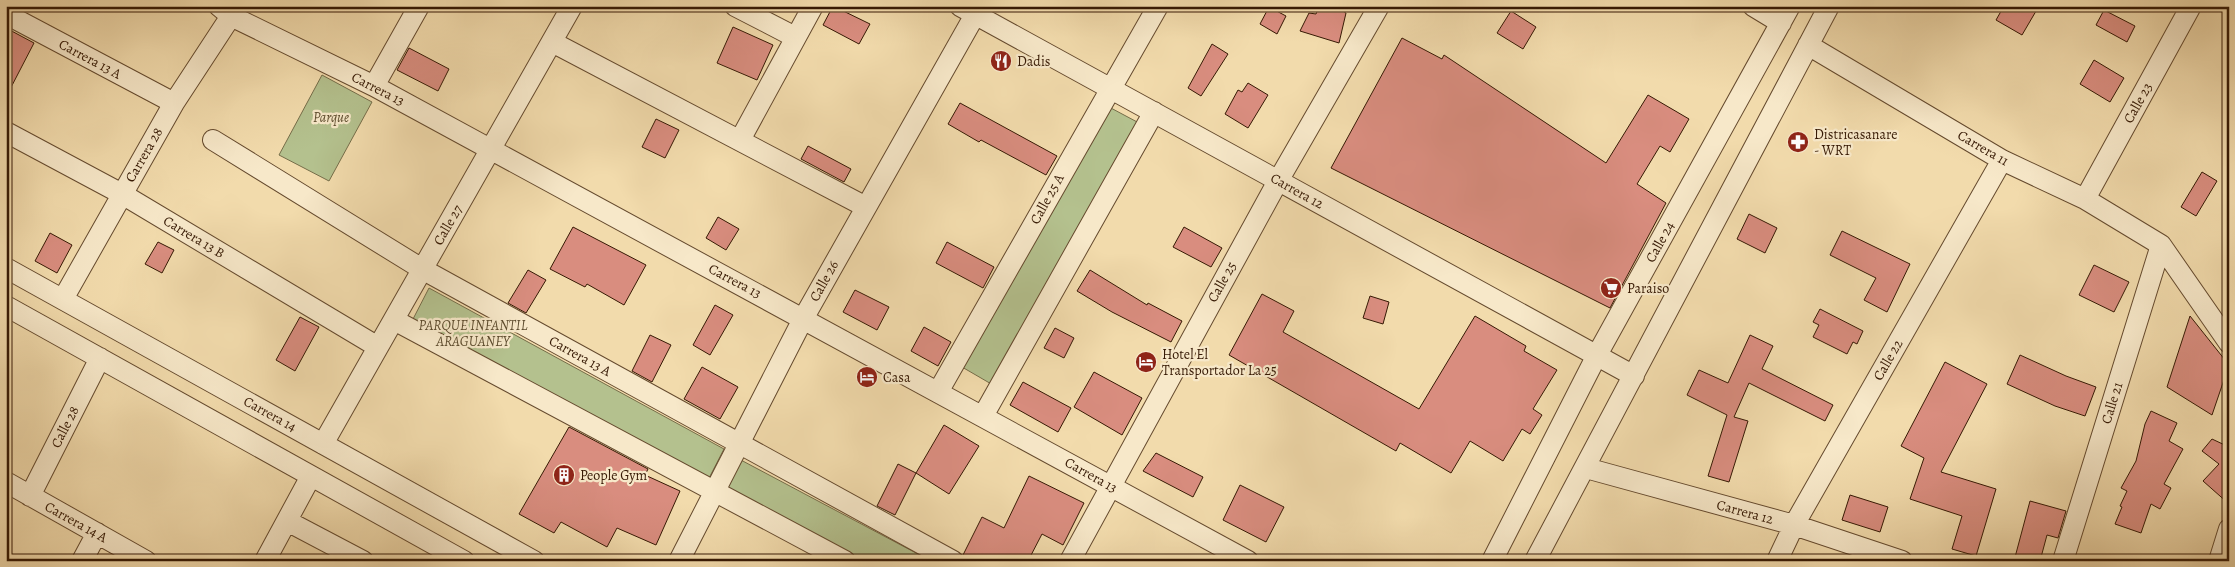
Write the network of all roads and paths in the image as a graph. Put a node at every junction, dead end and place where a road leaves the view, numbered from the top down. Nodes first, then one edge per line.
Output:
1 (419, 6) edge
2 (572, 6) edge
3 (735, 6) edge
4 (813, 6) edge
5 (1158, 6) edge
6 (1379, 6) edge
7 (1753, 6) edge
8 (1829, 6) edge
9 (2192, 6) edge
10 (972, 9) edge
11 (225, 11) edge
12 (6, 14) edge
13 (1786, 15) edge
14 (795, 37) junction
15 (552, 42) junction
16 (1808, 45) junction
17 (374, 86) junction
18 (1110, 88) junction
19 (174, 103) junction
20 (1154, 112) junction
21 (6, 132) edge
22 (213, 140) dead end
23 (740, 140) junction
24 (491, 149) junction
25 (2002, 160) junction
26 (1278, 181) junction
27 (122, 194) junction
28 (2085, 199) junction
29 (866, 207) junction
30 (2161, 244) junction
31 (6, 268) edge
32 (422, 269) junction
33 (62, 299) junction
34 (6, 306) edge
35 (803, 318) junction
36 (394, 320) junction
37 (2229, 343) edge
38 (378, 347) junction
39 (1597, 355) junction
40 (100, 358) junction
41 (1634, 376) junction
42 (938, 392) junction
43 (983, 416) junction
44 (323, 444) junction
45 (739, 444) junction
46 (1586, 468) junction
47 (311, 476) junction
48 (6, 482) edge
49 (1111, 486) junction
50 (714, 492) junction
51 (30, 496) junction
52 (287, 521) junction
53 (1794, 525) junction
54 (2229, 529) edge
55 (97, 534) junction
56 (82, 561) edge
57 (146, 561) edge
58 (265, 561) edge
59 (363, 561) edge
60 (464, 561) edge
61 (534, 561) edge
62 (679, 561) edge
63 (845, 561) edge
64 (953, 561) edge
65 (1070, 561) edge
66 (1248, 561) edge
67 (1492, 561) edge
68 (1535, 561) edge
69 (1777, 561) edge
70 (1902, 561) edge
71 (2063, 561) edge
72 (2219, 561) edge

1 - 17 street
2 - 15 street, Calle 27
3 - 14 street
4 - 14 street
5 - 18 street, Calle 25 A
6 - 26 street, Calle 25
7 - 13 street
8 - 16 street
9 - 28 street, Calle 23
10 - 18 street, Carrera 12
10 - 29 street, Calle 26
11 - 17 street, Carrera 13
11 - 19 street, Carrera 28
12 - 19 street, Carrera 13 A
13 - 39 street, Calle 24
14 - 23 street
15 - 23 street
15 - 24 street, Calle 27
16 - 25 street, Carrera 11
16 - 41 street
17 - 24 street, Carrera 13
18 - 20 street, Carrera 12
18 - 42 street, Calle 25 A
19 - 27 street, Carrera 28
20 - 26 street, Carrera 12
20 - 43 street
21 - 27 street, Carrera 13 B
22 - 32 street, Carrera 13 A
23 - 29 street
24 - 32 street, Calle 27
24 - 35 street, Carrera 13
25 - 28 street, Carrera 11
25 - 53 street, Calle 22
26 - 39 street, Carrera 12
26 - 49 street, Calle 25
27 - 33 street, Carrera 28
27 - 38 street, Carrera 13 B
28 - 30 street, Carrera 11
29 - 35 street, Calle 26
30 - 37 street
30 - 71 street, Calle 21
31 - 33 street, Carrera 14
32 - 36 street, Calle 27
32 - 45 street, Carrera 13 A
33 - 44 street, Carrera 14
34 - 40 street
35 - 42 street, Carrera 13
35 - 45 street, Calle 26
36 - 38 street, Calle 27
36 - 50 street
38 - 44 street, Calle 27
39 - 41 street, Carrera 12
39 - 67 street, Calle 24
40 - 47 street
40 - 51 street, Calle 28
41 - 46 street
42 - 43 street, Carrera 13
43 - 49 street, Carrera 13
44 - 61 street, Carrera 14
45 - 50 street, Calle 26
45 - 64 street, Carrera 13 A
46 - 53 street, Carrera 12
46 - 68 street
47 - 52 street
47 - 60 street
48 - 51 street, Carrera 14 A
49 - 65 street, Calle 25
49 - 66 street, Carrera 13
50 - 62 street, Calle 26
50 - 63 street
51 - 55 street, Carrera 14 A
52 - 58 street
52 - 59 street
53 - 69 street, Calle 22
53 - 70 street, Carrera 12
54 - 72 street
55 - 56 street
55 - 57 street, Carrera 14 A

